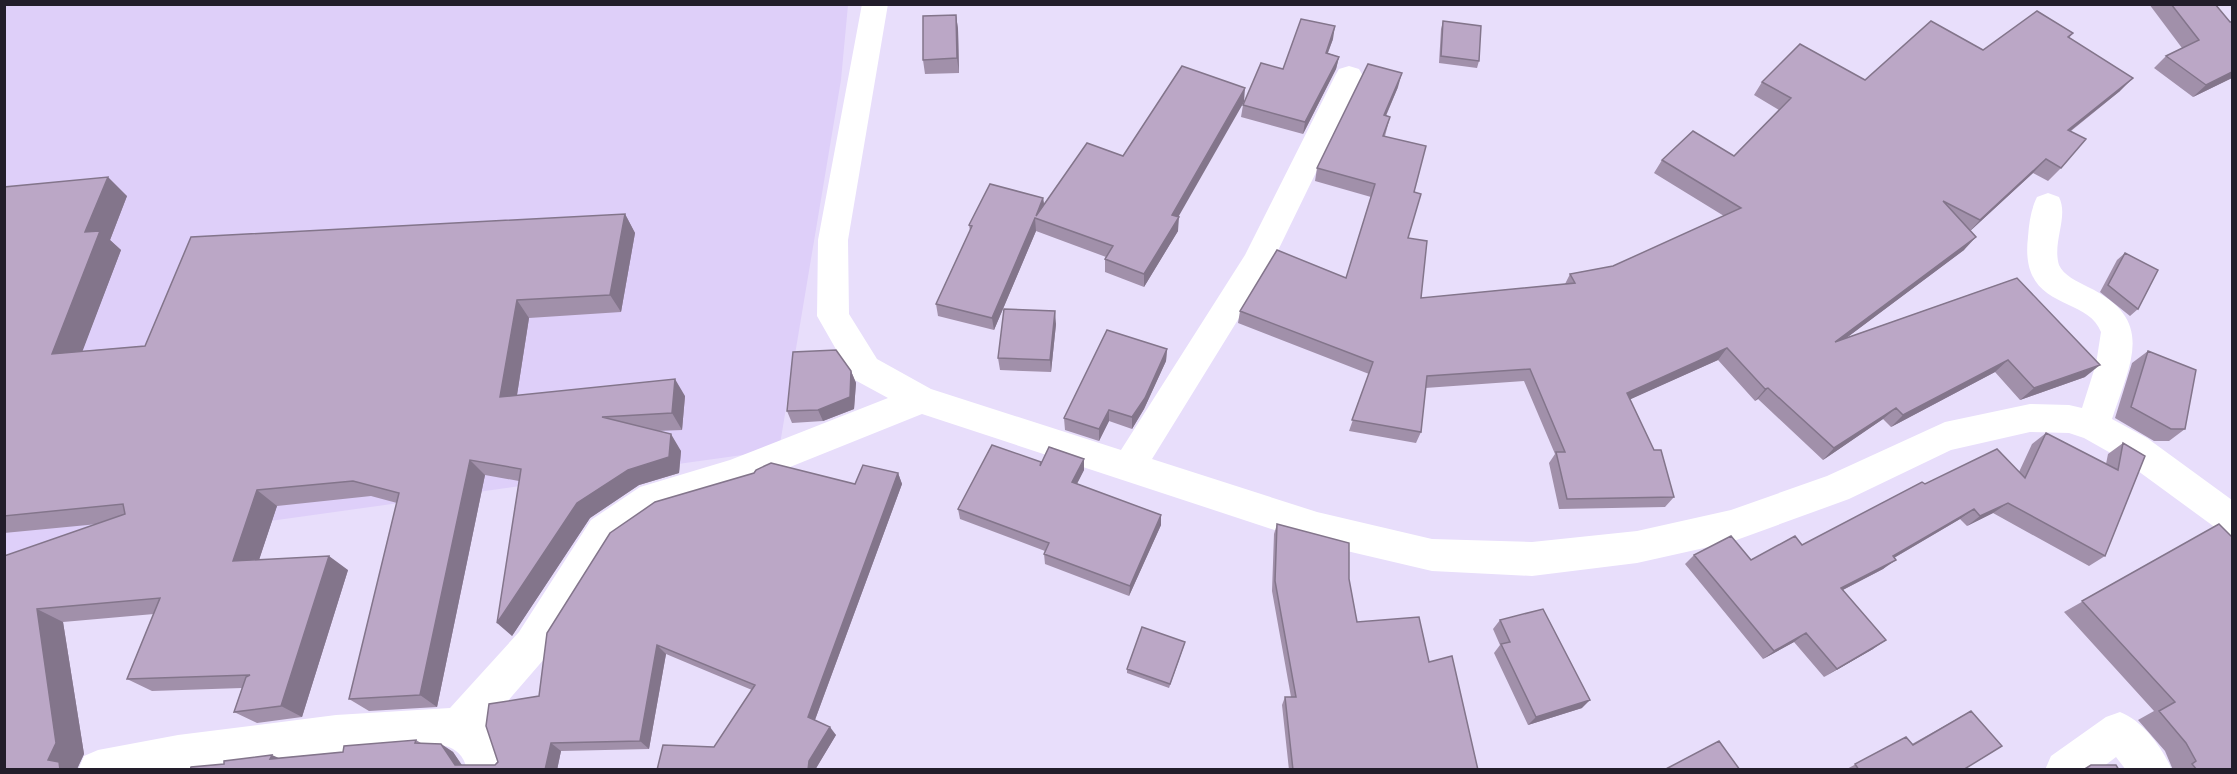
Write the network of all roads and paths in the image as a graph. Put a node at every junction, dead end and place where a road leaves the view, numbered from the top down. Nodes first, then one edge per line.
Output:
1 (876, 4) edge
2 (1349, 76) dead end
3 (2048, 205) dead end
4 (921, 400) junction
5 (2093, 426) junction
6 (1129, 467) junction
7 (2227, 508) edge
8 (458, 728) junction
9 (98, 770) edge
10 (487, 770) edge
11 (2065, 770) edge
12 (2152, 770) edge

1 - 4 street
2 - 6 street
3 - 5 street
4 - 6 street
4 - 8 street
5 - 6 street
5 - 7 street
8 - 9 street
8 - 10 street
11 - 12 street

